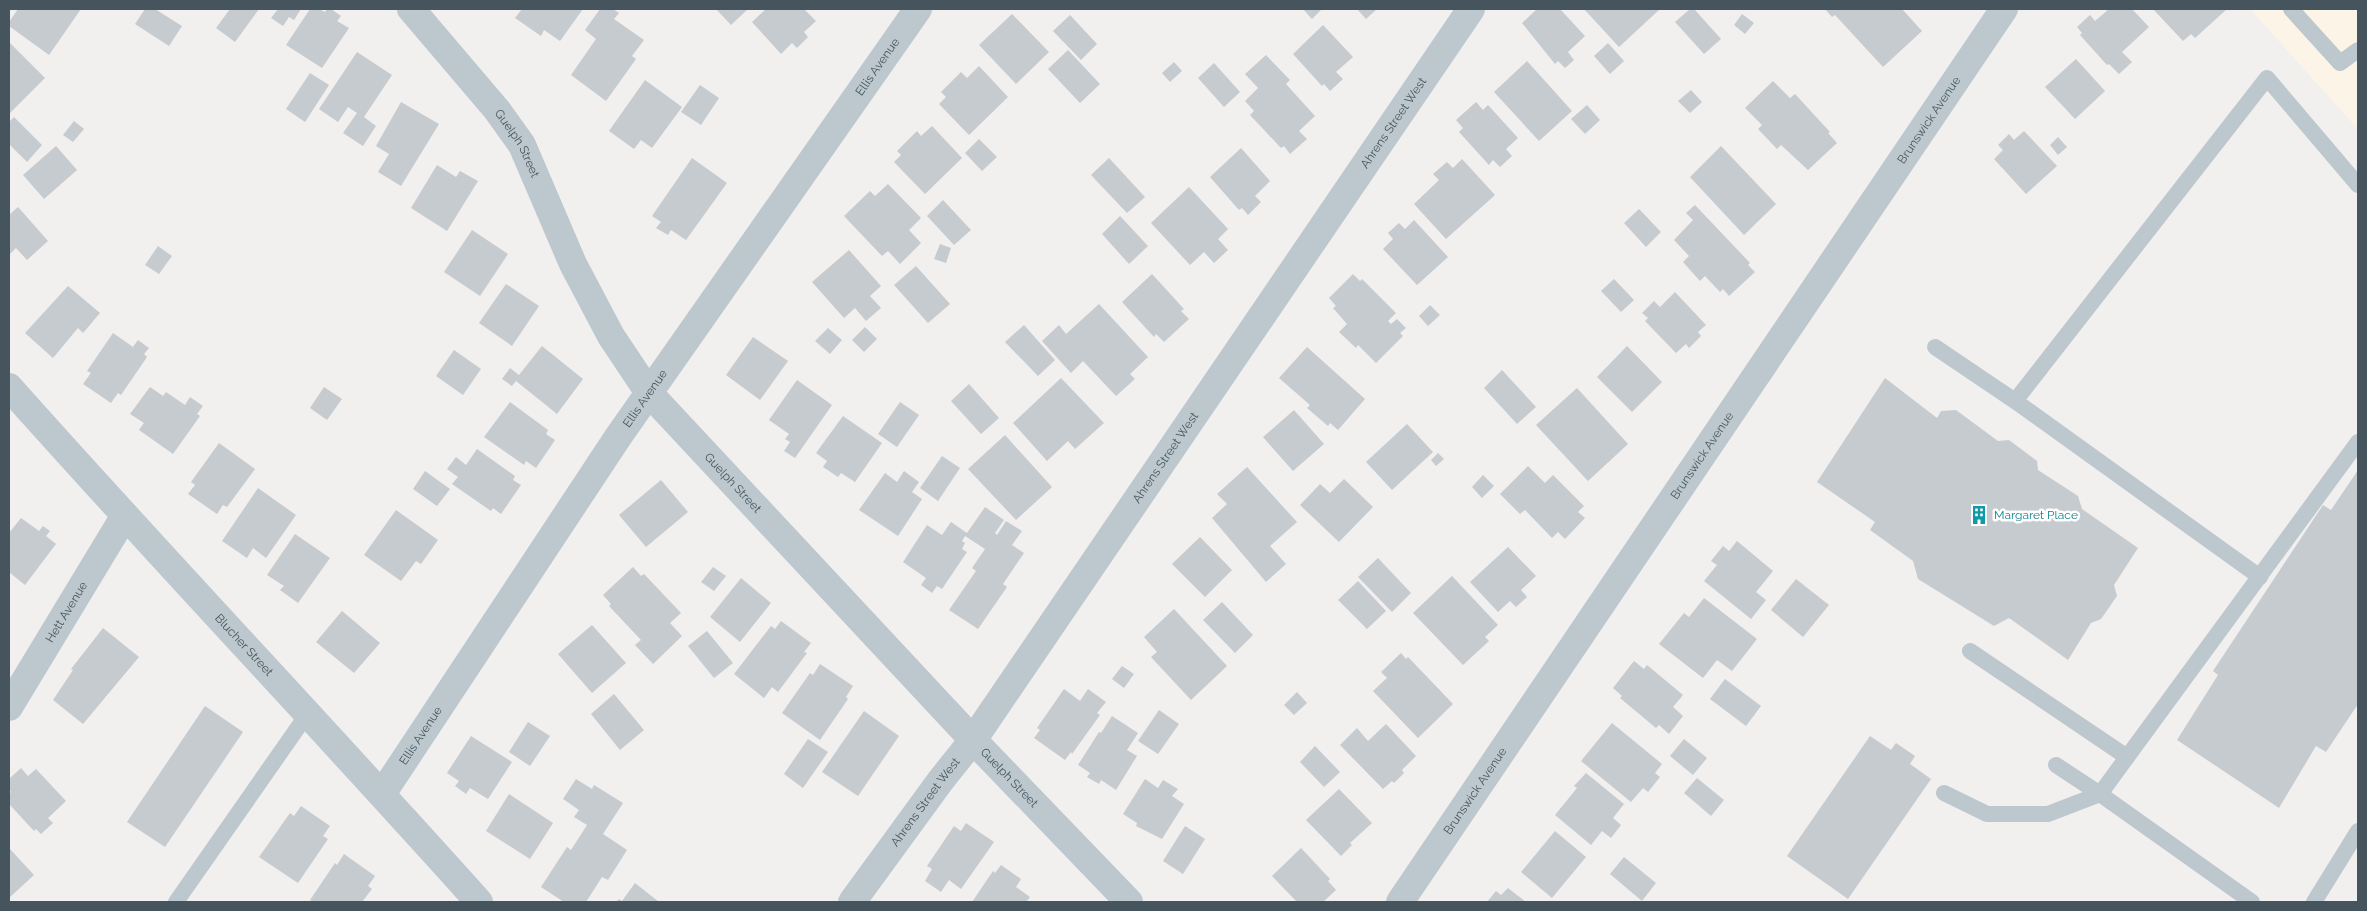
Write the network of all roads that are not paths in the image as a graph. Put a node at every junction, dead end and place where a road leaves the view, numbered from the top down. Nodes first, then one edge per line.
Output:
1 (412, 9) edge
2 (918, 9) edge
3 (1471, 9) edge
4 (2004, 9) edge
5 (2291, 9) edge
6 (2358, 50) edge
7 (2358, 185) edge
8 (1935, 347) dead end
9 (9, 388) edge
10 (649, 393) junction
11 (2015, 401) junction
12 (2358, 442) edge
13 (124, 517) junction
14 (2260, 577) junction
15 (1970, 651) dead end
16 (9, 707) edge
17 (308, 712) junction
18 (973, 740) junction
19 (2127, 757) junction
20 (2056, 765) dead end
21 (1944, 793) dead end
22 (382, 794) junction
23 (2100, 794) junction
24 (2358, 831) edge
25 (176, 902) edge
26 (479, 902) edge
27 (852, 902) edge
28 (1129, 902) edge
29 (1400, 902) edge
30 (2252, 902) edge
31 (2314, 902) edge

1 - 10 street, Guelph Street
2 - 10 street, Ellis Avenue
3 - 18 street, Ahrens Street West
4 - 29 street, Brunswick Avenue
5 - 6 lane
7 - 11 lane
8 - 11 lane
9 - 13 street, Blucher Street
10 - 18 street, Guelph Street
10 - 22 street, Ellis Avenue
11 - 14 lane
12 - 14 lane
13 - 16 street, Hett Avenue
13 - 17 street, Blucher Street
14 - 19 lane
15 - 19 lane
17 - 22 street, Blucher Street
17 - 25 lane
18 - 27 street, Ahrens Street West
18 - 28 street, Guelph Street
19 - 23 lane
20 - 23 lane
21 - 23 lane
22 - 26 street, Blucher Street
23 - 30 lane
24 - 31 lane

